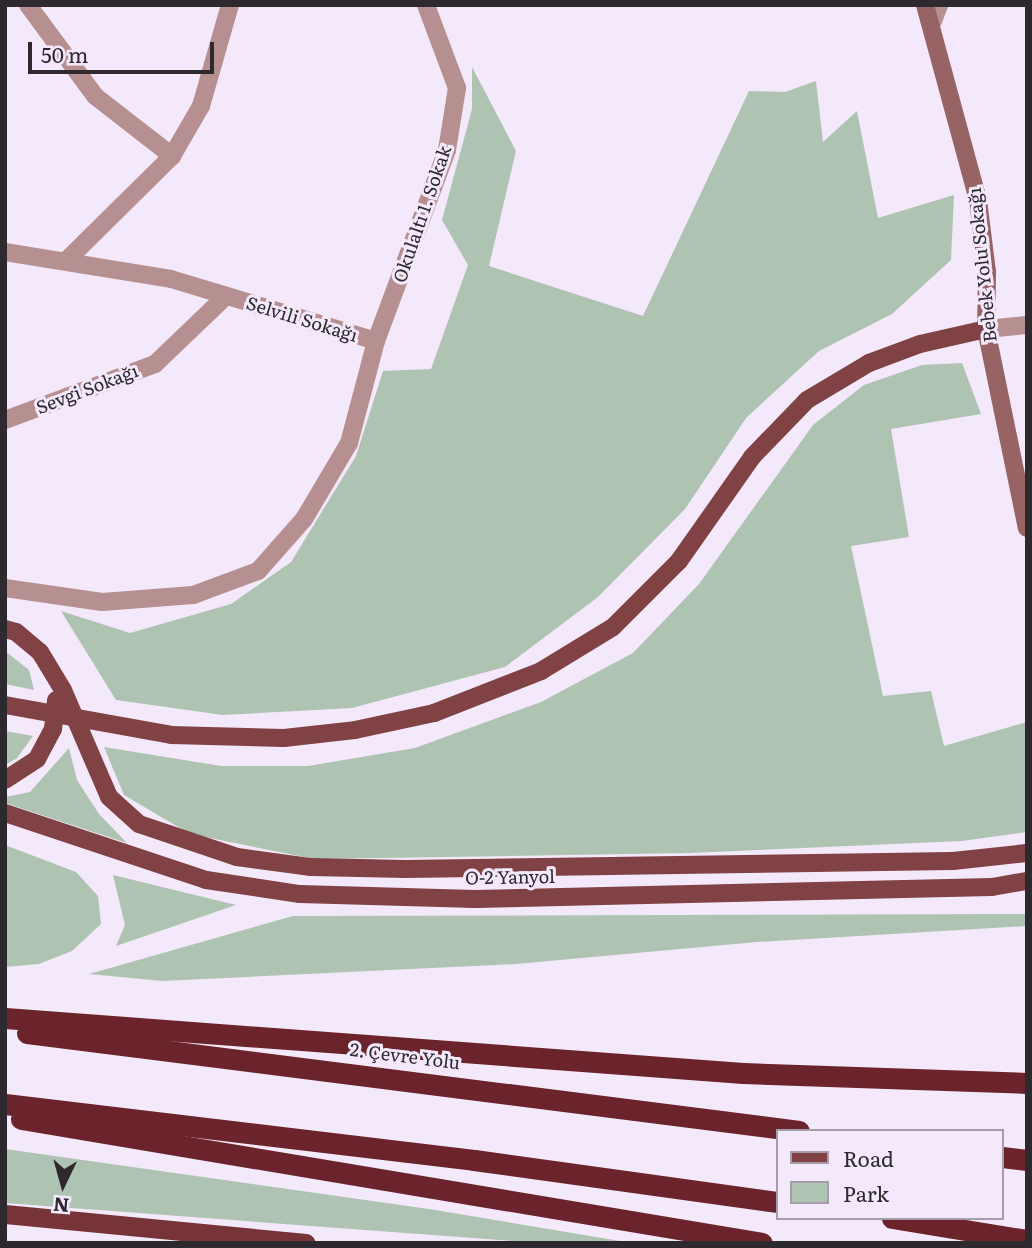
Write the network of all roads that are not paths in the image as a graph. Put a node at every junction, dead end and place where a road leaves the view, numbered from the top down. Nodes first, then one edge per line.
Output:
1 (28, 5) edge
2 (230, 5) edge
3 (426, 5) edge
4 (932, 11) edge
5 (172, 156) junction
6 (5, 252) edge
7 (68, 259) junction
8 (226, 296) junction
9 (1027, 325) edge
10 (986, 329) junction
11 (376, 341) junction
12 (5, 420) edge
13 (1027, 528) edge
14 (5, 588) edge
15 (5, 629) edge
16 (58, 682) junction
17 (5, 705) edge
18 (5, 780) edge
19 (5, 814) edge
20 (1027, 853) edge
21 (1027, 881) edge
22 (992, 887) junction
23 (1027, 890) edge
24 (5, 1018) edge
25 (5, 1030) edge
26 (1027, 1083) edge
27 (5, 1104) edge
28 (5, 1117) edge
29 (783, 1129) edge
30 (1004, 1157) edge
31 (1027, 1160) edge
32 (776, 1202) edge
33 (5, 1214) edge
34 (904, 1220) edge
35 (1027, 1240) edge
36 (306, 1243) edge
37 (762, 1243) edge

1 - 5 street
2 - 5 street
3 - 11 street, Okulaltı 1. Sokak
4 - 10 main road, Bebek Yolu Sokağı
5 - 7 street
6 - 7 street, Selvili Sokağı
7 - 8 street, Selvili Sokağı
8 - 11 street, Selvili Sokağı
8 - 12 street, Sevgi Sokağı
9 - 10 street
10 - 13 main road, Bebek Yolu Sokağı
10 - 17 main road, bridge
11 - 14 street, Selvili Sokağı
15 - 16 main road
16 - 18 main road
16 - 20 main road
19 - 22 main road, O-2 Yanyol
21 - 22 main road, O-2 Yanyol
22 - 23 main road
24 - 26 highway
25 - 29 highway, 2. Çevre Yolu
27 - 32 highway
28 - 37 highway
30 - 31 highway
33 - 36 highway
34 - 35 highway

